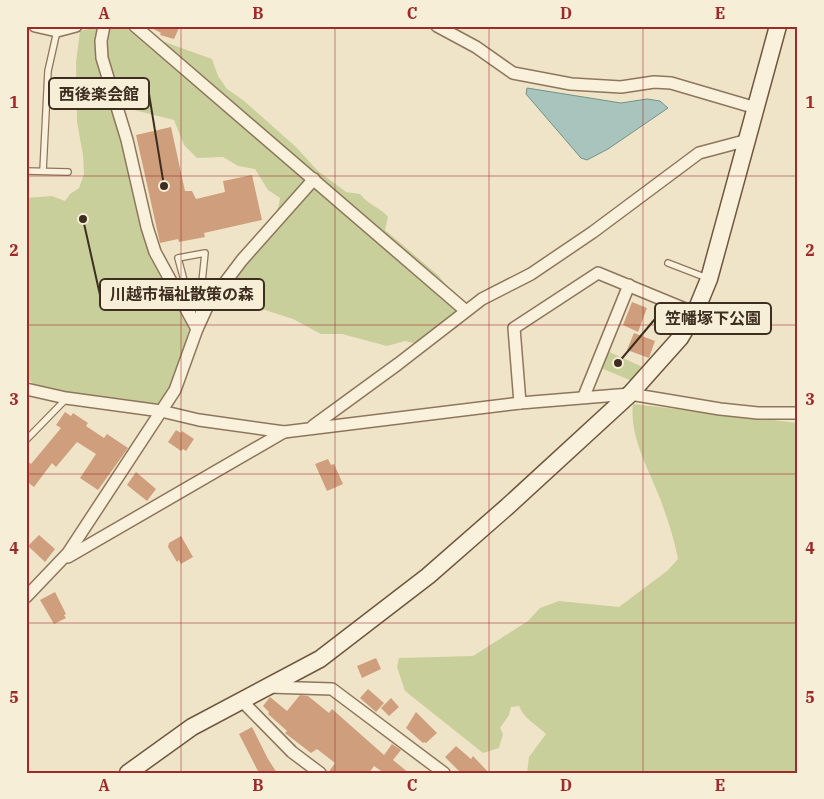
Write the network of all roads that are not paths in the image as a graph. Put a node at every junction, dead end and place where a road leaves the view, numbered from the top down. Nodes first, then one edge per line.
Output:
1 (35, 26) edge
2 (76, 26) edge
3 (104, 26) edge
4 (134, 26) edge
5 (437, 26) edge
6 (778, 26) edge
7 (57, 31) junction
8 (756, 108) junction
9 (748, 140) junction
10 (26, 171) edge
11 (44, 171) junction
12 (68, 172) dead end
13 (314, 180) junction
14 (668, 264) dead end
15 (709, 279) junction
16 (629, 285) junction
17 (466, 311) junction
18 (695, 313) junction
19 (197, 329) junction
20 (26, 389) edge
21 (630, 394) junction
22 (584, 396) junction
23 (66, 398) junction
24 (520, 403) junction
25 (162, 411) junction
26 (798, 413) edge
27 (311, 427) junction
28 (284, 432) junction
29 (27, 439) edge
30 (62, 560) junction
31 (26, 596) edge
32 (266, 687) junction
33 (242, 701) junction
34 (128, 773) edge
35 (320, 773) edge
36 (444, 773) edge

1 - 7 street
2 - 7 street
3 - 19 street
4 - 13 street
5 - 8 street
6 - 8 street
7 - 11 lane
8 - 9 street
9 - 15 street
9 - 17 street
10 - 11 lane
11 - 12 lane
13 - 17 street
13 - 19 street
14 - 15 lane
15 - 18 street
16 - 18 street
16 - 22 street
16 - 24 street
17 - 27 street
18 - 21 street
19 - 19 lane
19 - 25 street
20 - 23 street
21 - 22 street
21 - 26 street
21 - 32 street
22 - 24 street
23 - 25 street
23 - 29 lane
24 - 27 street
25 - 28 street
25 - 30 street
27 - 28 street
28 - 30 street
30 - 31 street
32 - 33 street
32 - 36 street
33 - 34 street
33 - 35 street

